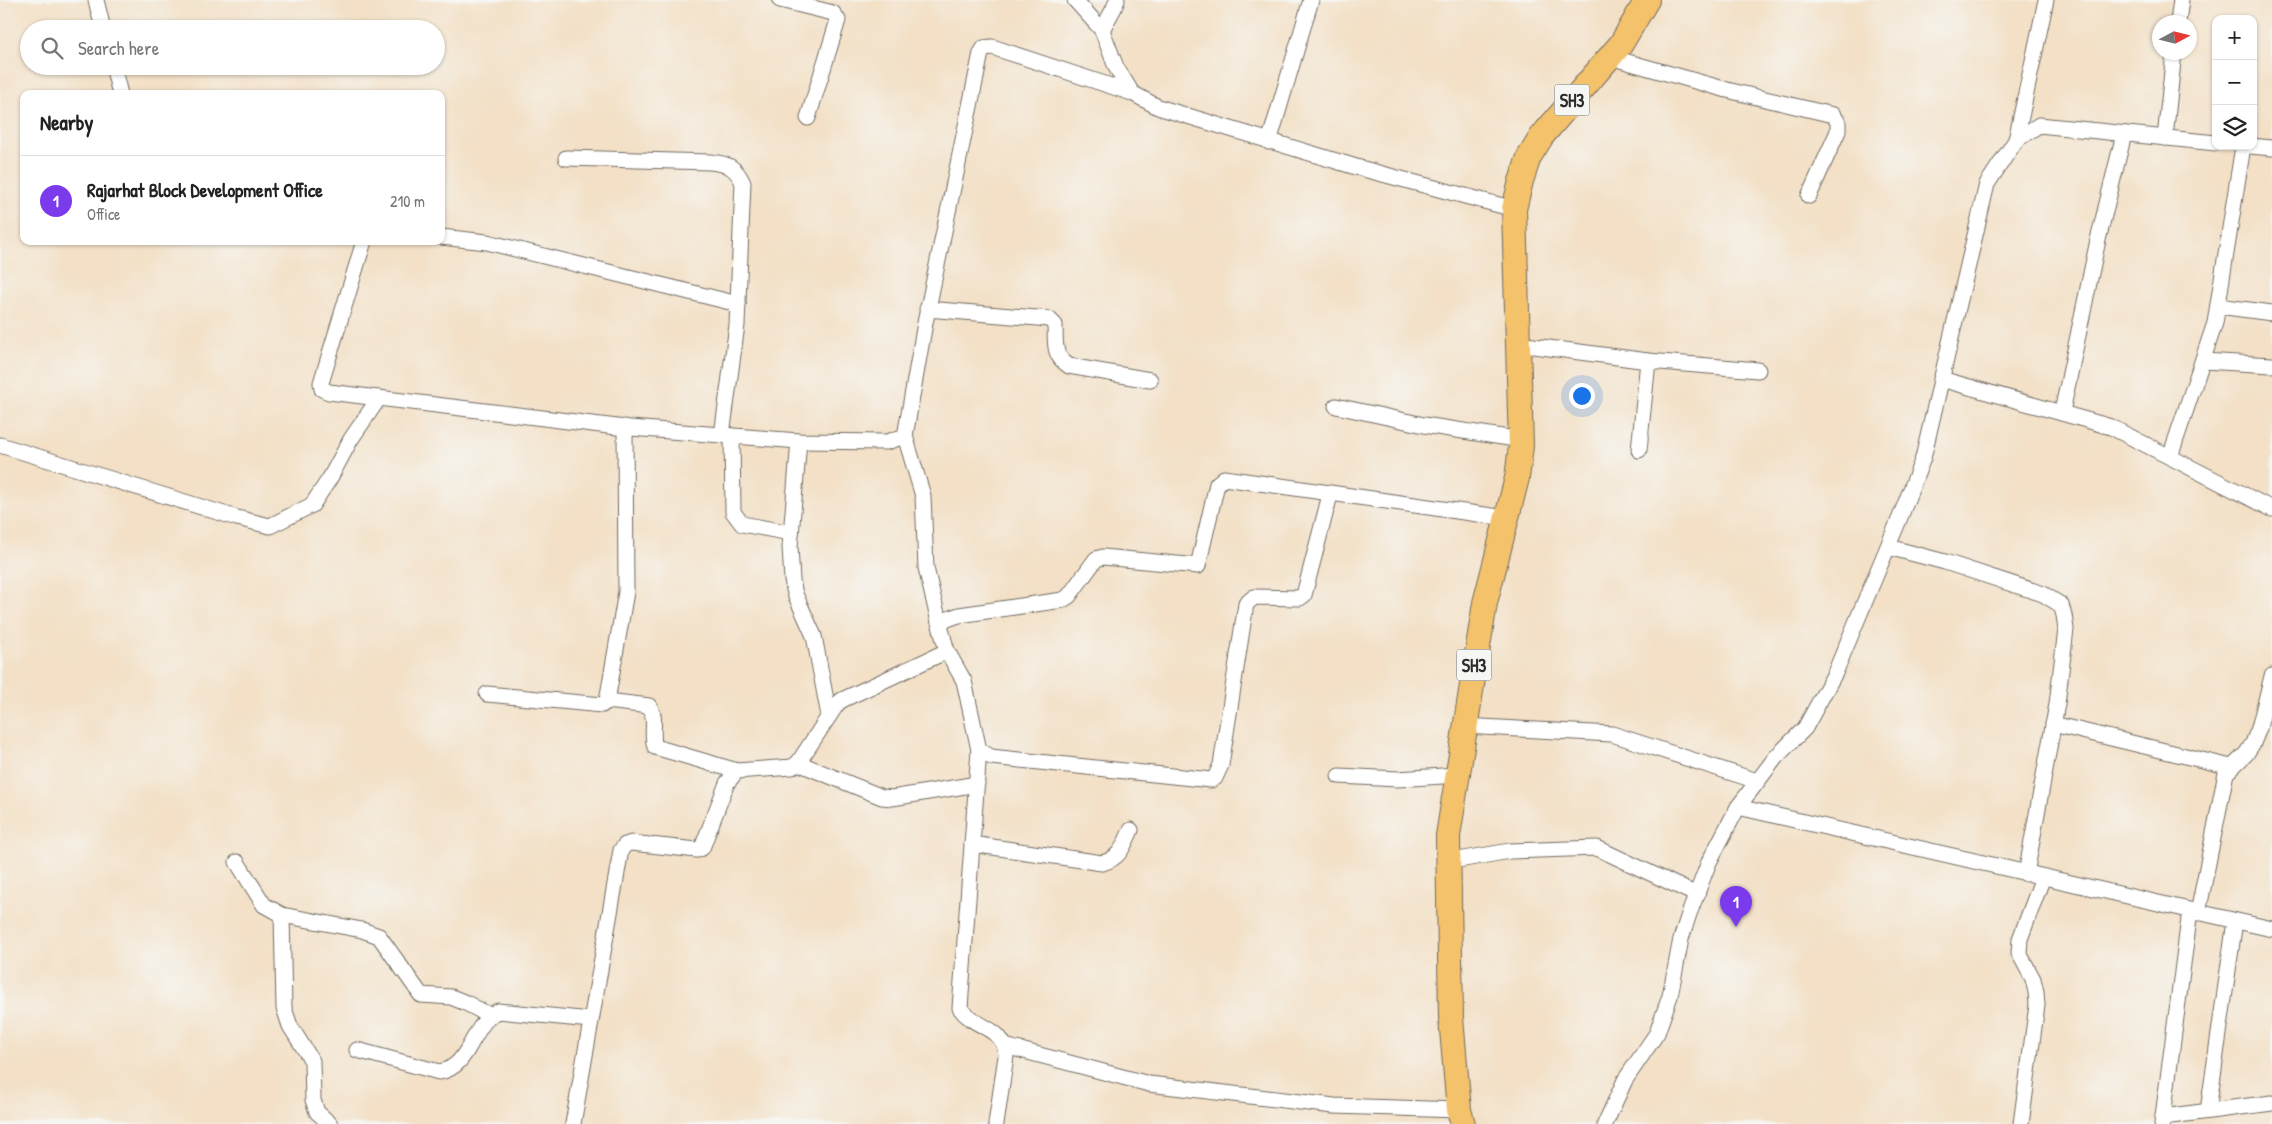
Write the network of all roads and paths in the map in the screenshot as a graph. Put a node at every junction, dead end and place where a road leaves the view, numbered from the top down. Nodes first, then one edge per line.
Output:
1 (96, 0) edge
2 (780, 0) edge
3 (1074, 0) edge
4 (1117, 0) edge
5 (1311, 0) edge
6 (1647, 0) edge
7 (2046, 0) edge
8 (2180, 0) edge
9 (2179, 15) edge
10 (101, 20) edge
11 (1102, 30) junction
12 (1610, 57) junction
13 (2173, 60) edge
14 (115, 75) edge
15 (119, 90) edge
16 (1132, 93) junction
17 (808, 118) dead end
18 (2124, 134) junction
19 (2165, 138) junction
20 (2016, 140) junction
21 (1269, 142) junction
22 (2212, 143) edge
23 (2257, 147) edge
24 (2272, 148) edge
25 (2242, 150) edge
26 (566, 158) dead end
27 (1809, 196) dead end
28 (1514, 209) junction
29 (445, 237) edge
30 (363, 245) edge
31 (738, 304) junction
32 (2218, 306) junction
33 (928, 309) junction
34 (2272, 313) edge
35 (1518, 344) junction
36 (2203, 361) junction
37 (1648, 362) junction
38 (2272, 365) edge
39 (1758, 370) dead end
40 (1942, 379) junction
41 (1150, 380) dead end
42 (379, 398) junction
43 (1336, 406) dead end
44 (2062, 412) junction
45 (625, 427) junction
46 (727, 435) junction
47 (905, 436) junction
48 (1522, 440) junction
49 (799, 441) junction
50 (0, 445) edge
51 (1639, 450) dead end
52 (2170, 457) junction
53 (1330, 495) junction
54 (2272, 509) edge
55 (1506, 518) junction
56 (792, 533) junction
57 (1888, 547) junction
58 (939, 622) junction
59 (948, 651) junction
60 (2272, 676) edge
61 (487, 694) dead end
62 (607, 701) junction
63 (829, 716) junction
64 (2053, 724) junction
65 (1464, 726) junction
66 (979, 750) junction
67 (798, 763) junction
68 (2231, 767) junction
69 (737, 771) junction
70 (1457, 775) junction
71 (1338, 776) dead end
72 (1757, 781) junction
73 (977, 784) junction
74 (1738, 807) junction
75 (1131, 830) dead end
76 (972, 844) junction
77 (236, 862) dead end
78 (1447, 862) junction
79 (2026, 874) junction
80 (2043, 878) junction
81 (1697, 895) junction
82 (2194, 912) junction
83 (282, 915) junction
84 (2235, 921) junction
85 (2272, 928) edge
86 (489, 1015) junction
87 (591, 1020) junction
88 (1006, 1046) junction
89 (357, 1050) dead end
90 (2272, 1103) edge
91 (2208, 1111) junction
92 (1461, 1117) edge
93 (2162, 1121) edge
94 (1610, 1123) edge
95 (330, 1124) edge
96 (573, 1124) edge
97 (996, 1124) edge
98 (2021, 1124) edge

1 - 10 street
2 - 17 street
3 - 11 street
4 - 11 street
5 - 21 street
6 - 12 main road, SH3
7 - 20 street
8 - 9 street
11 - 16 street
12 - 27 street
12 - 28 main road, SH3
13 - 19 street
14 - 15 street
16 - 21 street
16 - 33 street
18 - 19 street
18 - 20 street
18 - 44 street
19 - 22 street
20 - 40 street
21 - 28 street
23 - 24 street
25 - 32 street
26 - 31 street
28 - 35 main road, SH3
29 - 31 street
30 - 42 street
31 - 46 street
32 - 34 street
32 - 36 street
33 - 41 street
33 - 47 street
35 - 37 street
35 - 48 main road, SH3
36 - 38 street
36 - 52 street
37 - 39 street
37 - 51 street
40 - 44 street
40 - 57 street
42 - 45 street
42 - 50 street
43 - 48 street
44 - 52 street
45 - 46 street
45 - 62 street
46 - 49 street
46 - 56 street
47 - 49 street
47 - 58 street
48 - 55 main road, SH3
49 - 56 street
52 - 54 street
53 - 55 street
53 - 58 street
53 - 66 street
55 - 65 main road, SH3
56 - 63 street
57 - 64 street
57 - 72 street
58 - 59 street
59 - 63 street
59 - 66 street
60 - 68 street
61 - 62 street
62 - 69 street
63 - 67 street
64 - 68 street
64 - 79 street
65 - 70 main road, SH3
65 - 72 street
66 - 73 street
67 - 69 street
67 - 73 street
68 - 82 street
69 - 87 street
70 - 71 street
70 - 78 main road, SH3
72 - 74 street
73 - 76 street
74 - 79 street
74 - 81 street
75 - 76 street
76 - 88 street
77 - 83 street
78 - 81 street
78 - 92 main road, SH3
79 - 80 street
80 - 82 street
80 - 98 street
81 - 94 street
82 - 84 street
82 - 93 street
83 - 86 street
83 - 95 street
84 - 85 street
84 - 91 street
86 - 87 street
86 - 89 street
87 - 96 street
88 - 92 street
88 - 97 street
90 - 91 street
91 - 93 street

